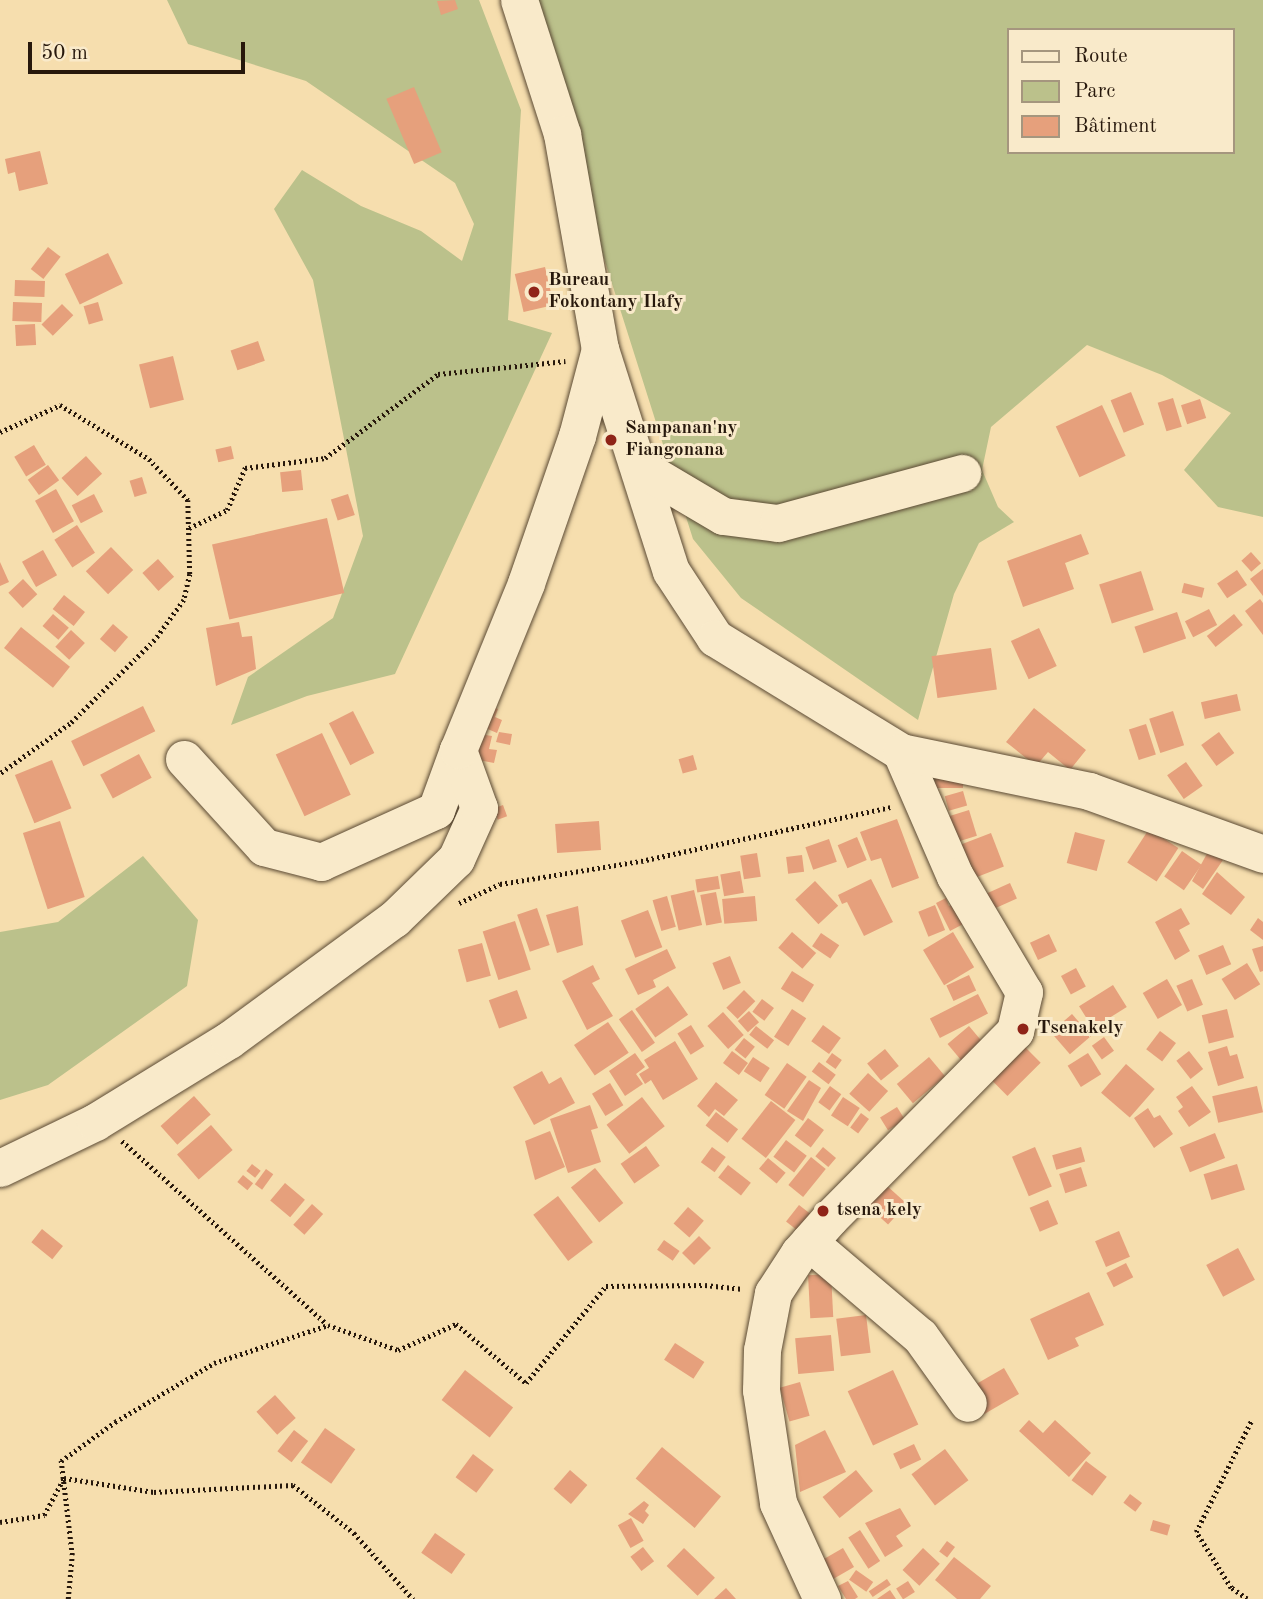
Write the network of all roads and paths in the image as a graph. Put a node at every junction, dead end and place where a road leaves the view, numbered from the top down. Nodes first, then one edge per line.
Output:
1 (519, 0) edge
2 (600, 349) junction
3 (0, 432) edge
4 (639, 467) junction
5 (962, 473) dead end
6 (189, 528) junction
7 (458, 750) junction
8 (901, 752) junction
9 (184, 759) dead end
10 (0, 774) edge
11 (922, 800) junction
12 (1263, 854) edge
13 (452, 906) dead end
14 (94, 1122) junction
15 (0, 1168) edge
16 (809, 1242) junction
17 (773, 1293) junction
18 (328, 1325) junction
19 (968, 1404) dead end
20 (1251, 1421) dead end
21 (64, 1478) junction
22 (0, 1522) edge
23 (68, 1599) edge
24 (413, 1599) edge
25 (822, 1599) edge
26 (1247, 1599) edge

1 - 2 street
2 - 4 street
2 - 6 path
2 - 7 street
3 - 6 path
4 - 5 street
4 - 8 street
6 - 10 path
7 - 9 street
7 - 14 street
8 - 11 street
8 - 12 street
11 - 13 path
11 - 16 street
14 - 15 street
14 - 18 path
16 - 17 street
16 - 19 street
17 - 18 path
17 - 25 street
18 - 21 path
20 - 26 path
21 - 22 path
21 - 23 path
21 - 24 path

